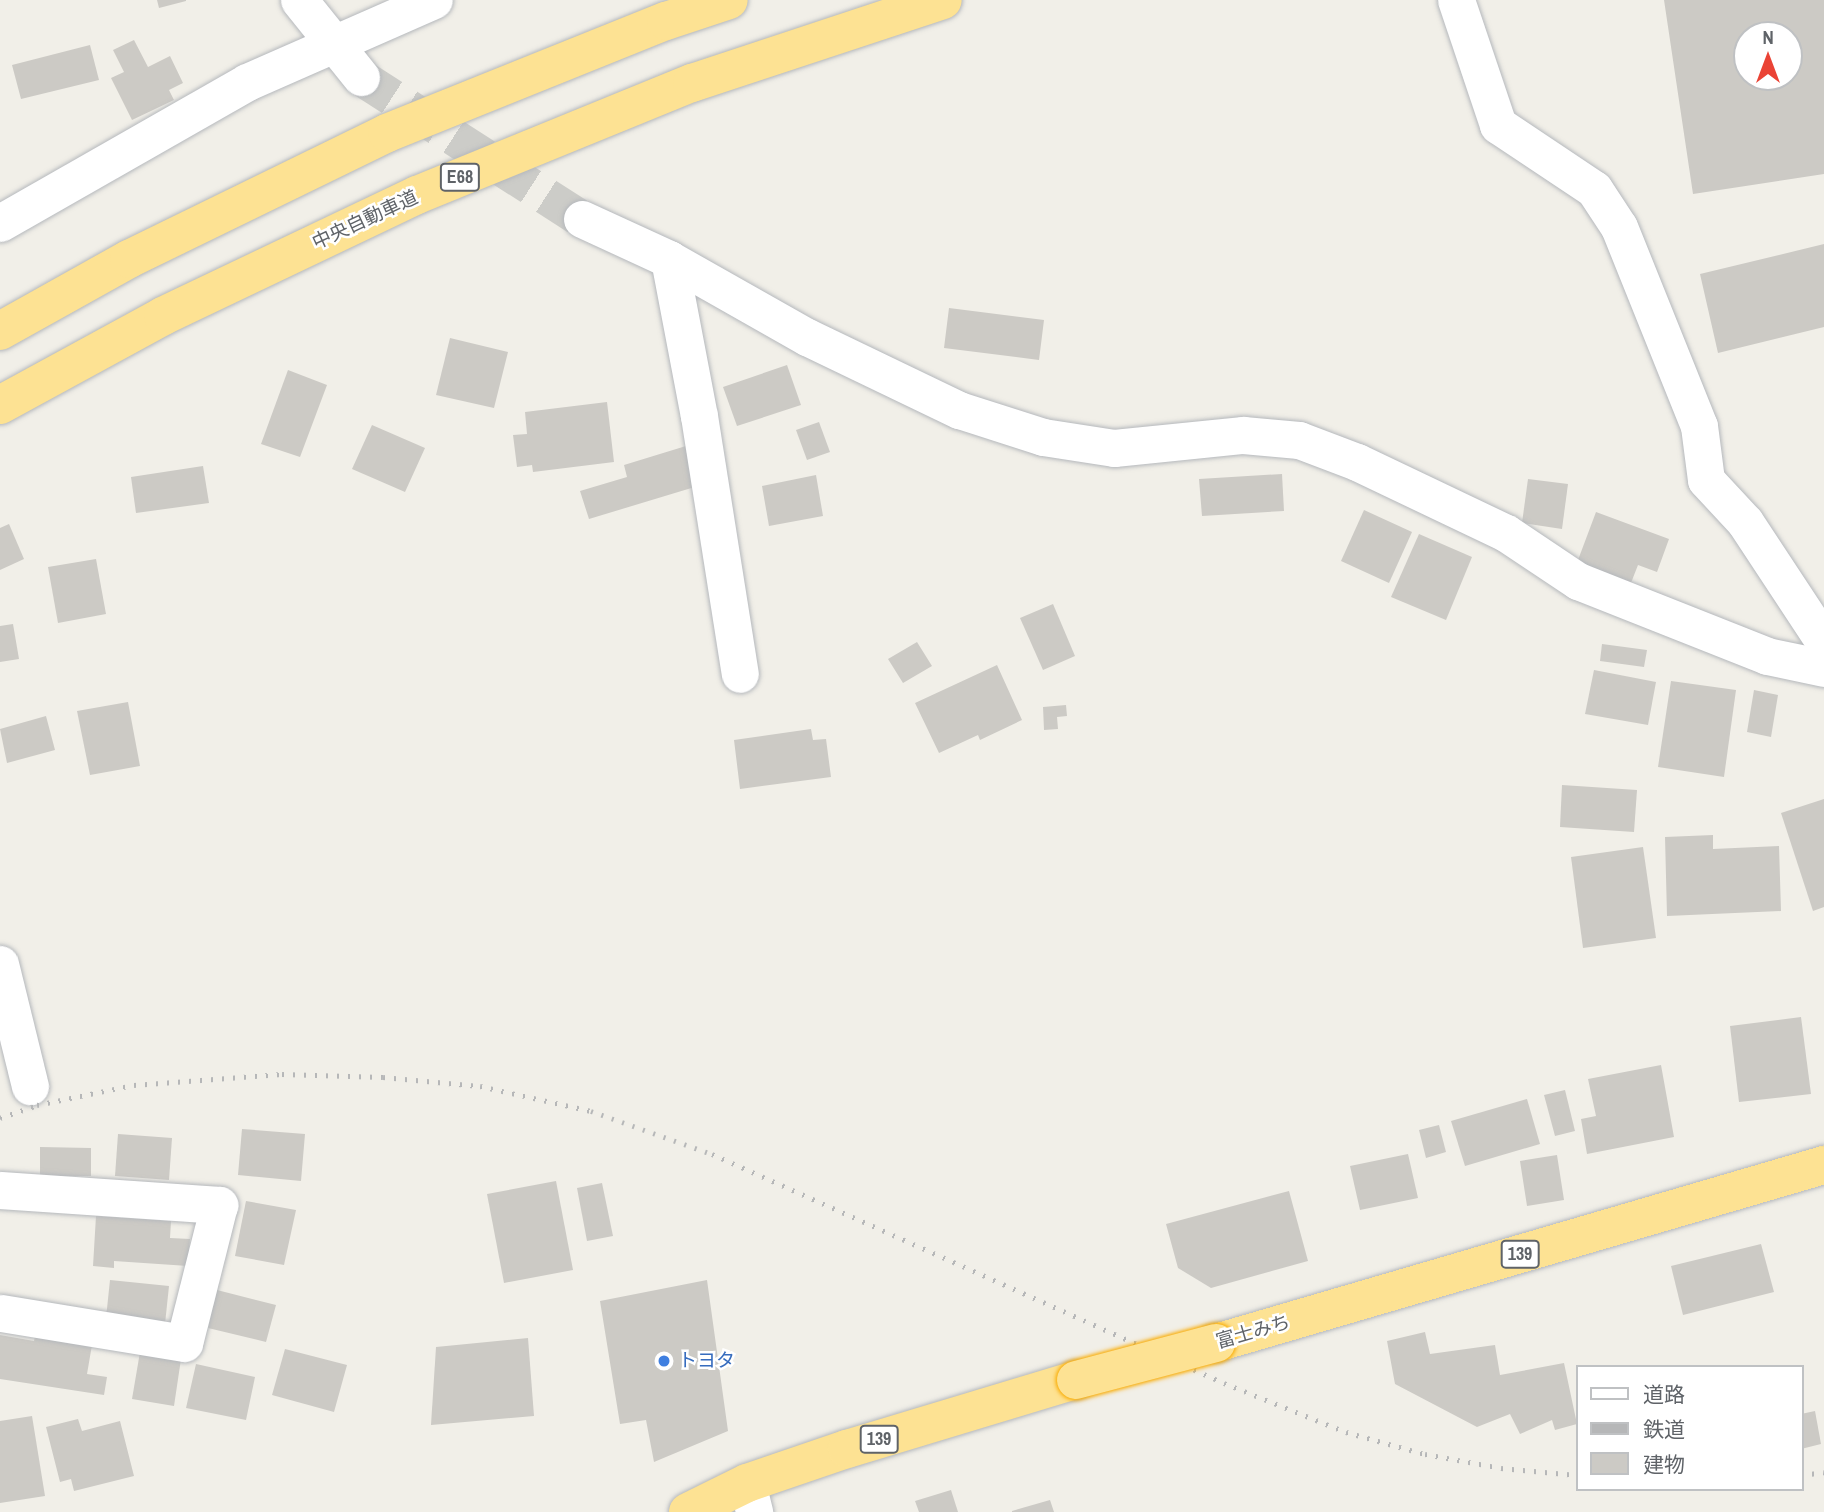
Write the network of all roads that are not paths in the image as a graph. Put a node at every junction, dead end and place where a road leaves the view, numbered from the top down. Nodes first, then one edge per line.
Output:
1 (299, 0) edge
2 (433, 0) edge
3 (729, 0) edge
4 (943, 0) edge
5 (1456, 0) edge
6 (333, 45) junction
7 (361, 77) tunnel mouth
8 (582, 219) tunnel mouth
9 (0, 223) edge
10 (669, 259) junction
11 (0, 331) edge
12 (0, 405) edge
13 (1824, 642) edge
14 (1824, 668) edge
15 (740, 674) dead end
16 (0, 964) edge
17 (30, 1086) dead end
18 (1824, 1165) edge
19 (0, 1190) edge
20 (0, 1313) edge
21 (750, 1498) edge
22 (688, 1512) edge

1 - 6 street
2 - 6 street
3 - 11 highway
4 - 12 highway, 中央自動車道 / E68
5 - 13 street
6 - 7 street
6 - 9 street
8 - 10 street
10 - 14 street
10 - 15 street
16 - 17 street
18 - 21 highway, 富士みち / 139, bridge
19 - 20 street
21 - 22 highway, 富士みち / 139

